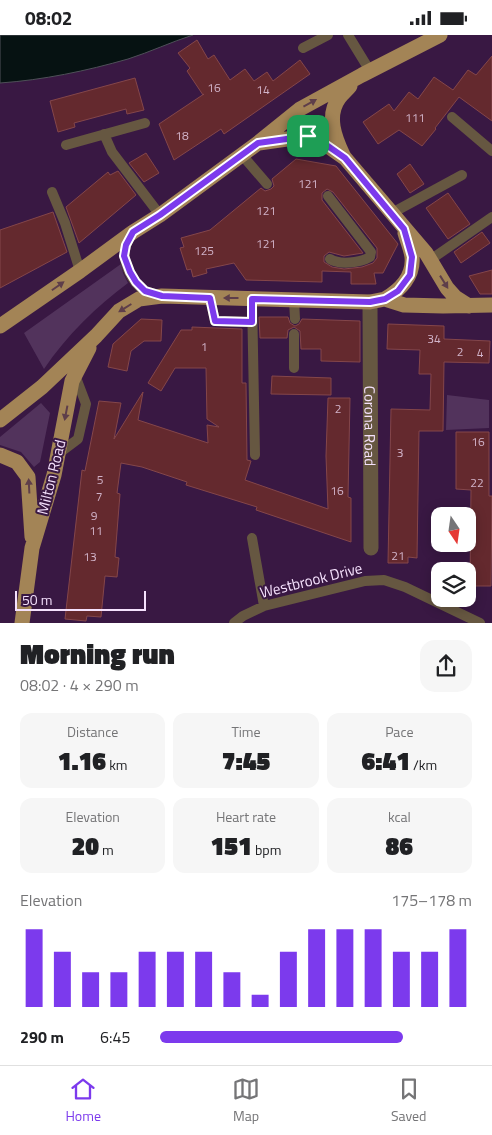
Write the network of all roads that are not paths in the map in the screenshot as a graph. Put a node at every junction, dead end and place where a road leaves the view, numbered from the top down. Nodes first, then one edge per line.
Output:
1 (328, 35) edge
2 (348, 35) edge
3 (440, 35) edge
4 (302, 48) dead end
5 (366, 73) junction
6 (452, 117) dead end
7 (145, 123) dead end
8 (104, 134) junction
9 (258, 143) junction
10 (66, 145) dead end
11 (492, 151) edge
12 (242, 155) junction
13 (345, 158) junction
14 (462, 175) dead end
15 (267, 184) dead end
16 (52, 192) dead end
17 (328, 196) dead end
18 (392, 213) junction
19 (160, 215) junction
20 (492, 217) edge
21 (404, 229) junction
22 (133, 232) junction
23 (330, 259) dead end
24 (430, 260) junction
25 (80, 271) junction
26 (162, 296) junction
27 (210, 298) junction
28 (252, 299) junction
29 (294, 300) junction
30 (378, 301) junction
31 (492, 305) edge
32 (469, 306) junction
33 (295, 319) dead end
34 (252, 322) junction
35 (0, 326) edge
36 (294, 334) dead end
37 (96, 336) junction
38 (294, 368) dead end
39 (0, 420) edge
40 (0, 455) edge
41 (255, 455) dead end
42 (252, 538) dead end
43 (32, 548) junction
44 (370, 548) dead end
45 (264, 607) junction
46 (22, 623) edge
47 (234, 623) edge
48 (480, 623) edge

1 - 4 lane
2 - 5 lane
3 - 5 main road
9 -> 5 main road
5 - 13 main road
6 - 11 lane
7 - 8 lane
8 - 10 lane
8 - 19 lane
9 - 12 main road
9 - 13 main road
12 - 15 lane
12 - 19 main road
13 - 18 main road
14 - 18 lane
16 - 25 lane
17 - 23 lane
18 - 21 main road
19 - 22 main road
20 - 24 lane
21 - 24 main road
21 - 30 main road
22 - 25 main road
22 - 26 lane
24 -> 32 main road
35 -> 25 main road
26 - 27 main road
26 -> 37 main road
28 -> 27 main road
27 - 34 lane
28 - 29 main road
28 - 34 lane
29 - 30 main road
29 - 33 lane
30 - 32 main road
30 - 44 street, Corona Road
31 - 32 main road
34 - 41 lane
36 - 38 lane
37 - 39 main road
37 -> 43 main road, Milton Road
43 -> 40 main road
42 - 45 lane
43 - 46 main road, Milton Road
45 - 47 lane, Westbrook Drive
45 - 48 lane, Westbrook Drive

